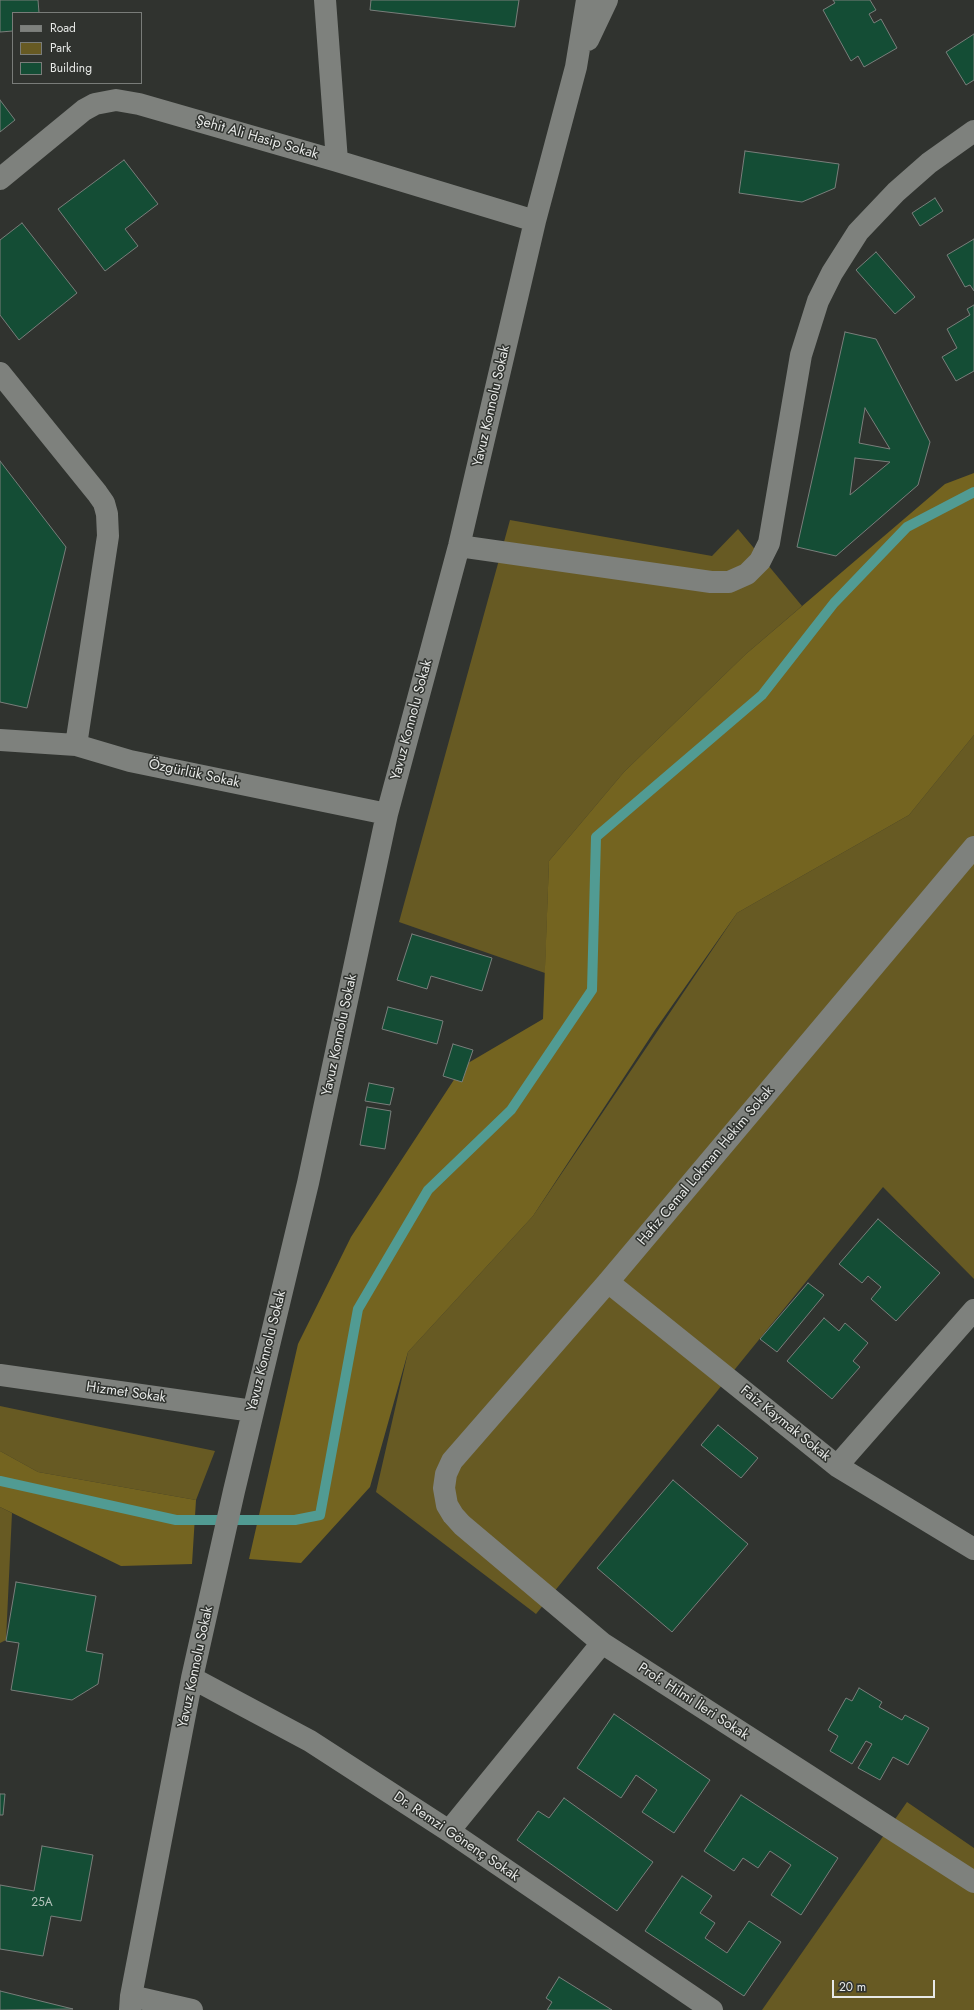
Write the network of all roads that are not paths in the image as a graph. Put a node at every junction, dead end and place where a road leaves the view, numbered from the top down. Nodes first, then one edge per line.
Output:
1 (325, 0) edge
2 (587, 0) edge
3 (606, 0) edge
4 (576, 67) junction
5 (974, 131) edge
6 (337, 161) junction
7 (0, 179) edge
8 (535, 221) junction
9 (0, 372) edge
10 (459, 546) junction
11 (0, 740) edge
12 (76, 745) junction
13 (387, 814) junction
14 (974, 847) edge
15 (608, 1282) junction
16 (974, 1310) edge
17 (0, 1375) edge
18 (253, 1410) junction
19 (837, 1466) junction
20 (444, 1488) joint
21 (974, 1549) edge
22 (602, 1643) junction
23 (192, 1678) junction
24 (449, 1831) junction
25 (974, 1882) edge
26 (131, 2003) edge
27 (192, 2010) edge
28 (712, 2010) edge

1 - 6 street
2 - 4 street, Yavuz Konnolu Sokak
3 - 4 street, Yavuz Konnolu Sokak
4 - 8 street, Yavuz Konnolu Sokak
5 - 10 street
6 - 7 street, Şehit Ali Hasip Sokak
6 - 8 street, Şehit Ali Hasip Sokak
8 - 10 street, Yavuz Konnolu Sokak
9 - 12 street
10 - 13 street, Yavuz Konnolu Sokak
11 - 12 street, Özgürlük Sokak
12 - 13 street, Özgürlük Sokak
13 - 18 street, Yavuz Konnolu Sokak
14 - 15 street, Hafiz Cemal Lokman Hekim Sokak
15 - 19 street, Faiz Kaymak Sokak
15 - 20 street, Hafiz Cemal Lokman Hekim Sokak
16 - 19 street
17 - 18 street, Hizmet Sokak
18 - 23 street, Yavuz Konnolu Sokak
19 - 21 street, Faiz Kaymak Sokak
20 - 22 street, Prof. Hilmi İleri Sokak
22 - 24 street
22 - 25 street, Prof. Hilmi İleri Sokak
23 - 24 street, Dr. Remzi Gönenç Sokak
23 - 26 street, Yavuz Konnolu Sokak
24 - 28 street, Dr. Remzi Gönenç Sokak
26 - 27 street

